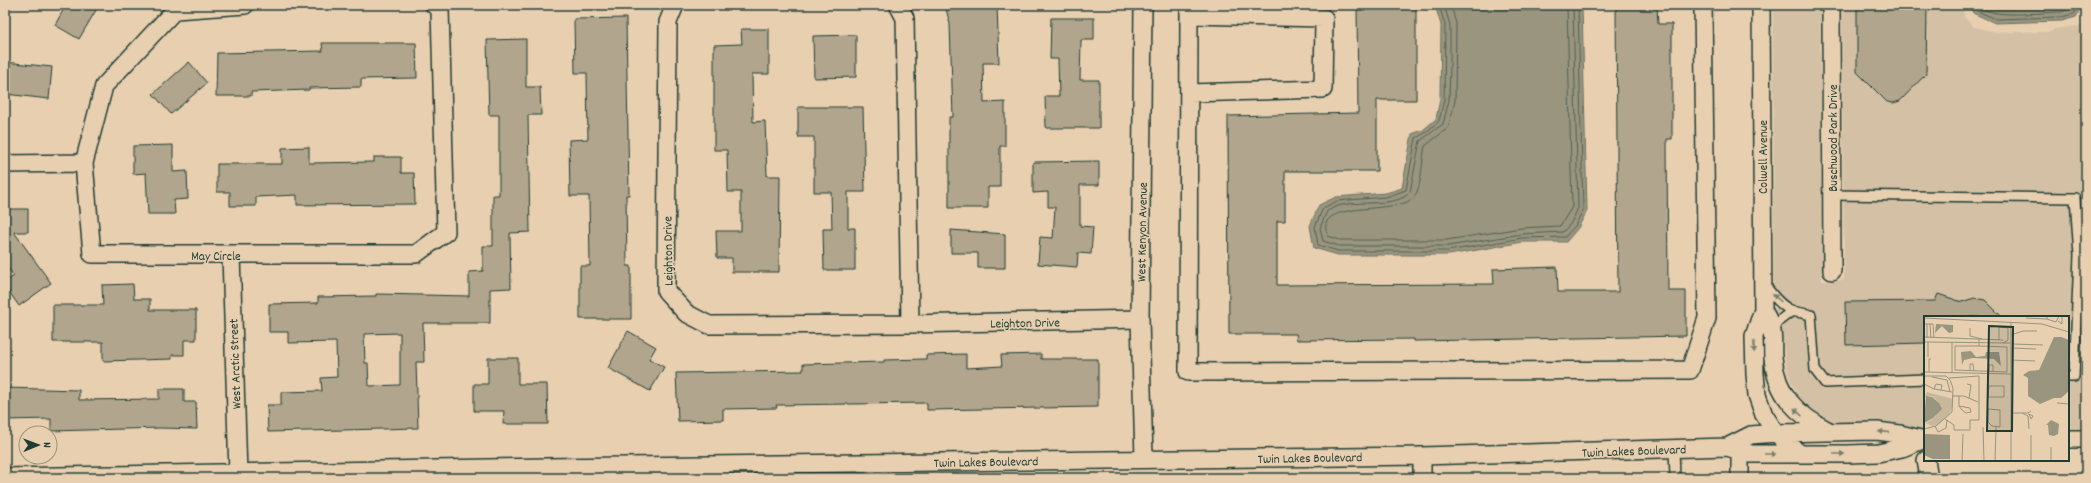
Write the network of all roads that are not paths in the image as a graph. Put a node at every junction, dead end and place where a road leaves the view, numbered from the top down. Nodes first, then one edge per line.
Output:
1 (245, 5) edge
2 (434, 5) edge
3 (675, 5) edge
4 (898, 5) edge
5 (1143, 5) edge
6 (1703, 5) edge
7 (1761, 5) edge
8 (1831, 5) edge
9 (1189, 10) edge
10 (1189, 93) junction
11 (84, 163) junction
12 (5, 164) edge
13 (1832, 195) junction
14 (231, 255) junction
15 (1832, 271) dead end
16 (1763, 283) junction
17 (1763, 310) junction
18 (1792, 311) junction
19 (1140, 319) junction
20 (910, 324) junction
21 (1771, 327) junction
22 (2069, 377) edge
23 (1924, 379) edge
24 (1831, 432) junction
25 (1776, 433) junction
26 (2069, 439) edge
27 (2086, 439) edge
28 (1924, 445) edge
29 (1674, 449) junction
30 (1734, 449) junction
31 (1800, 454) junction
32 (1422, 456) junction
33 (1144, 458) junction
34 (1926, 461) edge
35 (546, 472) edge
36 (238, 474) junction
37 (364, 475) edge
38 (5, 477) edge
39 (1422, 478) edge
40 (1675, 478) edge
41 (1740, 478) edge
42 (1929, 478) edge

1 - 11 street, May Circle
2 - 14 street, May Circle
3 - 20 street, Leighton Drive
4 - 20 street
5 - 19 street, West Kenyon Avenue
6 - 10 street
7 - 16 street, Colwell Avenue
8 - 13 street, Buschwood Park Drive
9 - 10 street
9 - 10 street
11 - 12 street
11 - 14 street, May Circle
13 - 15 street, Buschwood Park Drive
13 - 22 lane
14 - 36 street, West Arctic Street
16 - 17 street, Colwell Avenue
18 -> 16 lane
17 - 21 street, Colwell Avenue
17 -> 25 street, Colwell Avenue
18 - 21 lane
18 - 23 lane
19 - 20 street, Leighton Drive
19 - 33 street, West Kenyon Avenue
24 -> 21 street, Colwell Avenue
24 - 25 street, Twin Lakes Boulevard
28 -> 24 street, Twin Lakes Boulevard
25 - 30 street, Twin Lakes Boulevard
25 - 31 street, Colwell Avenue
26 - 27 street
31 -> 28 street, Twin Lakes Boulevard
29 - 30 street, Twin Lakes Boulevard
29 - 32 street, Twin Lakes Boulevard
29 - 40 lane
30 -> 31 street, Twin Lakes Boulevard
30 - 41 street
32 - 33 street, Twin Lakes Boulevard
32 - 39 street
33 - 35 street, Twin Lakes Boulevard
34 - 42 street
35 - 37 street, Twin Lakes Boulevard
36 - 37 street, Twin Lakes Boulevard
36 - 38 street, Twin Lakes Boulevard

